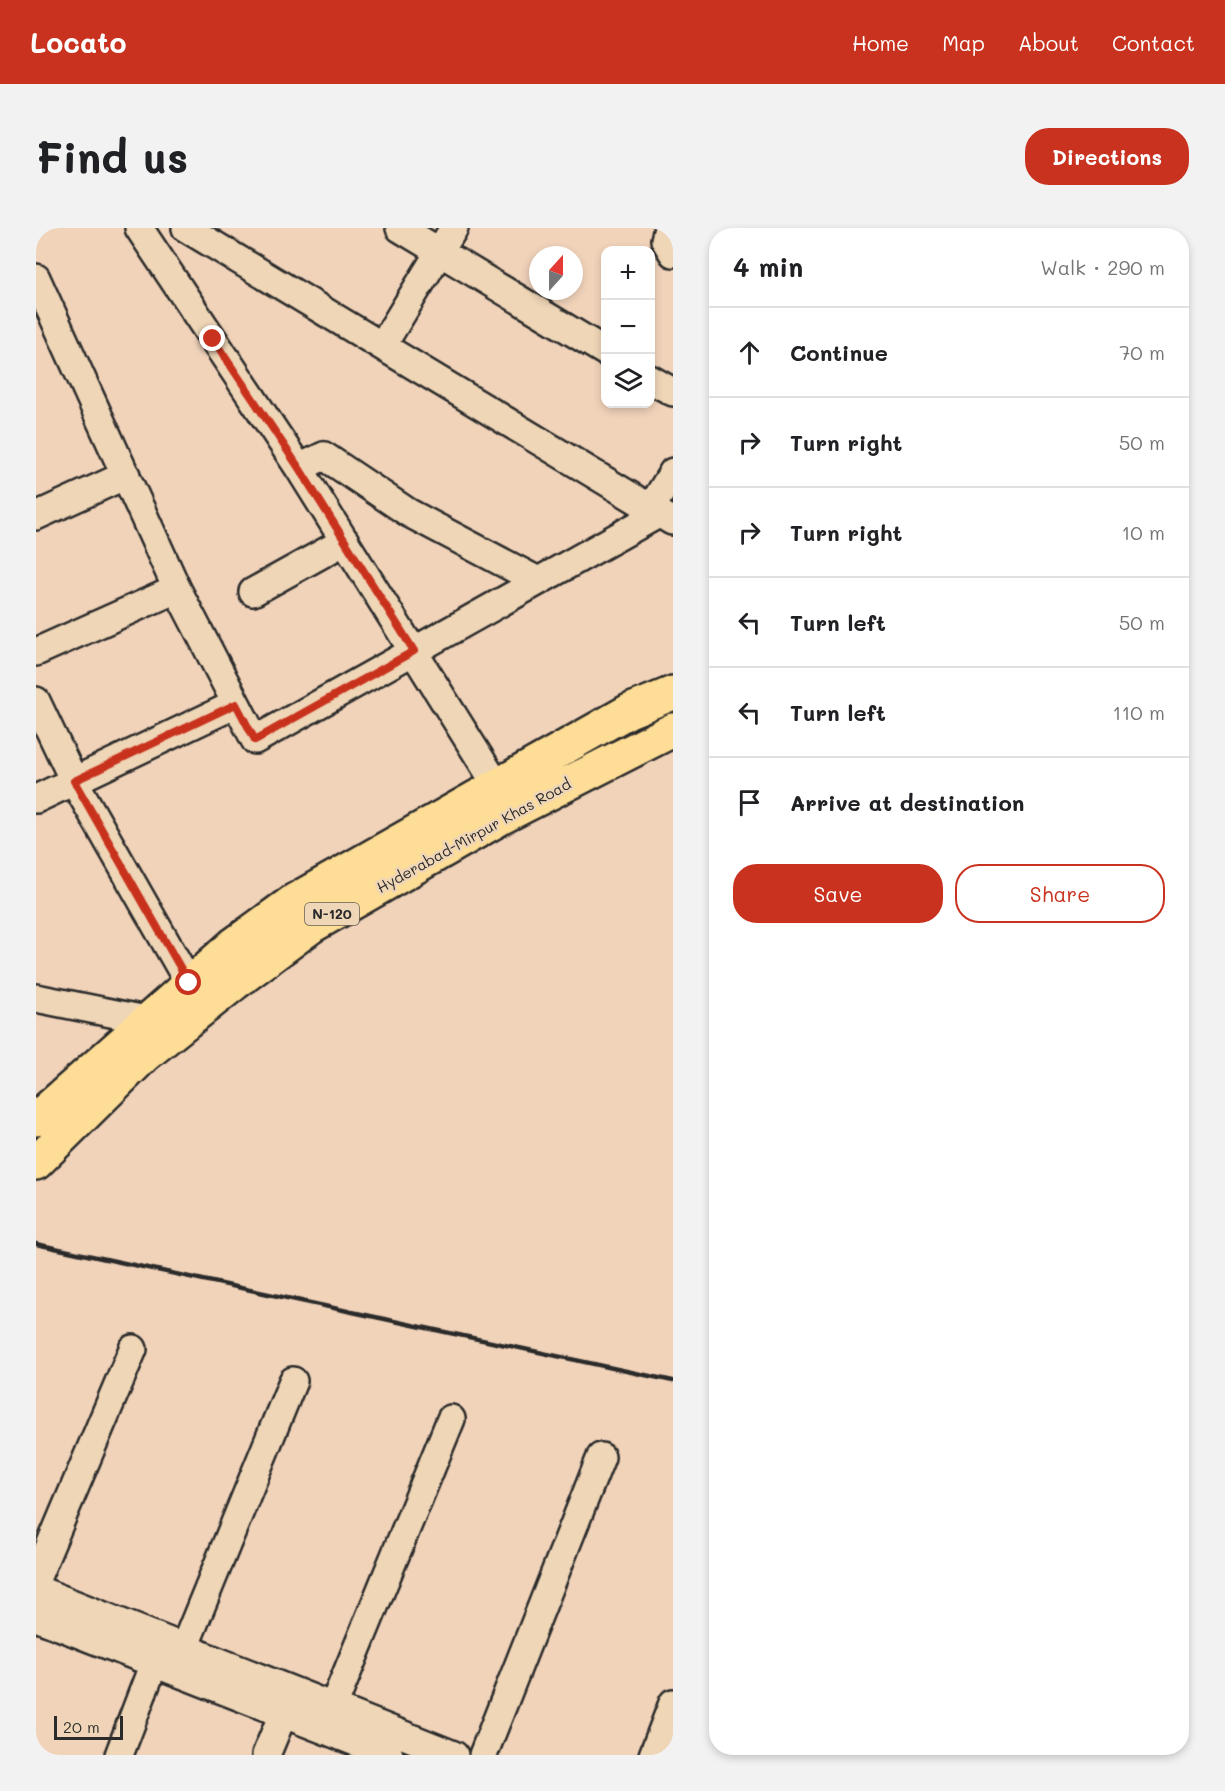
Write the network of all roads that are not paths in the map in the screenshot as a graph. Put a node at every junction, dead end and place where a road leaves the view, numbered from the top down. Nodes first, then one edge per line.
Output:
1 (139, 228) edge
2 (186, 228) edge
3 (400, 228) edge
4 (454, 228) edge
5 (668, 228) edge
6 (440, 252) junction
7 (673, 253) edge
8 (36, 278) edge
9 (382, 346) junction
10 (601, 349) edge
11 (655, 381) edge
12 (673, 392) edge
13 (299, 468) junction
14 (673, 472) edge
15 (126, 475) junction
16 (661, 514) edge
17 (36, 516) edge
18 (345, 541) junction
19 (538, 581) junction
20 (177, 589) junction
21 (253, 592) dead end
22 (414, 651) junction
23 (36, 652) edge
24 (673, 693) edge
25 (36, 701) edge
26 (236, 704) junction
27 (673, 729) edge
28 (74, 781) junction
29 (496, 784) junction
30 (36, 799) edge
31 (189, 983) junction
32 (36, 998) edge
33 (146, 1020) junction
34 (36, 1119) edge
35 (36, 1163) edge
36 (133, 1348) dead end
37 (293, 1381) dead end
38 (451, 1419) dead end
39 (601, 1457) dead end
40 (36, 1578) edge
41 (36, 1589) edge
42 (36, 1617) edge
43 (184, 1648) junction
44 (154, 1663) junction
45 (673, 1703) edge
46 (333, 1707) junction
47 (283, 1714) junction
48 (119, 1755) edge
49 (266, 1755) edge
50 (389, 1755) edge
51 (454, 1755) edge
52 (483, 1755) edge
53 (653, 1755) edge

1 - 13 street
2 - 9 street
3 - 6 street
4 - 6 street
5 - 7 street
6 - 9 street
6 - 10 street
8 - 15 street
9 - 16 street
11 - 12 street
13 - 18 street
13 - 19 street
14 - 16 street
15 - 17 street
15 - 20 street
16 - 19 street
18 - 21 street
18 - 22 street
19 - 22 street
20 - 23 street
20 - 26 street
22 - 26 street
22 - 29 street
24 - 29 highway, N-120
25 - 28 street
26 - 28 street
27 - 35 highway, Hyderabad-Mirpur Khas Road / N-120
28 - 30 street
28 - 31 street
29 - 31 highway, N-120
31 - 33 highway, N-120
32 - 33 street
33 - 34 highway, N-120
36 - 40 street
37 - 43 street
38 - 46 street
39 - 52 street
41 - 43 street
42 - 44 street
43 - 44 street
43 - 46 street
44 - 47 street
44 - 48 street
45 - 53 street
46 - 51 street
47 - 49 street
47 - 50 street

